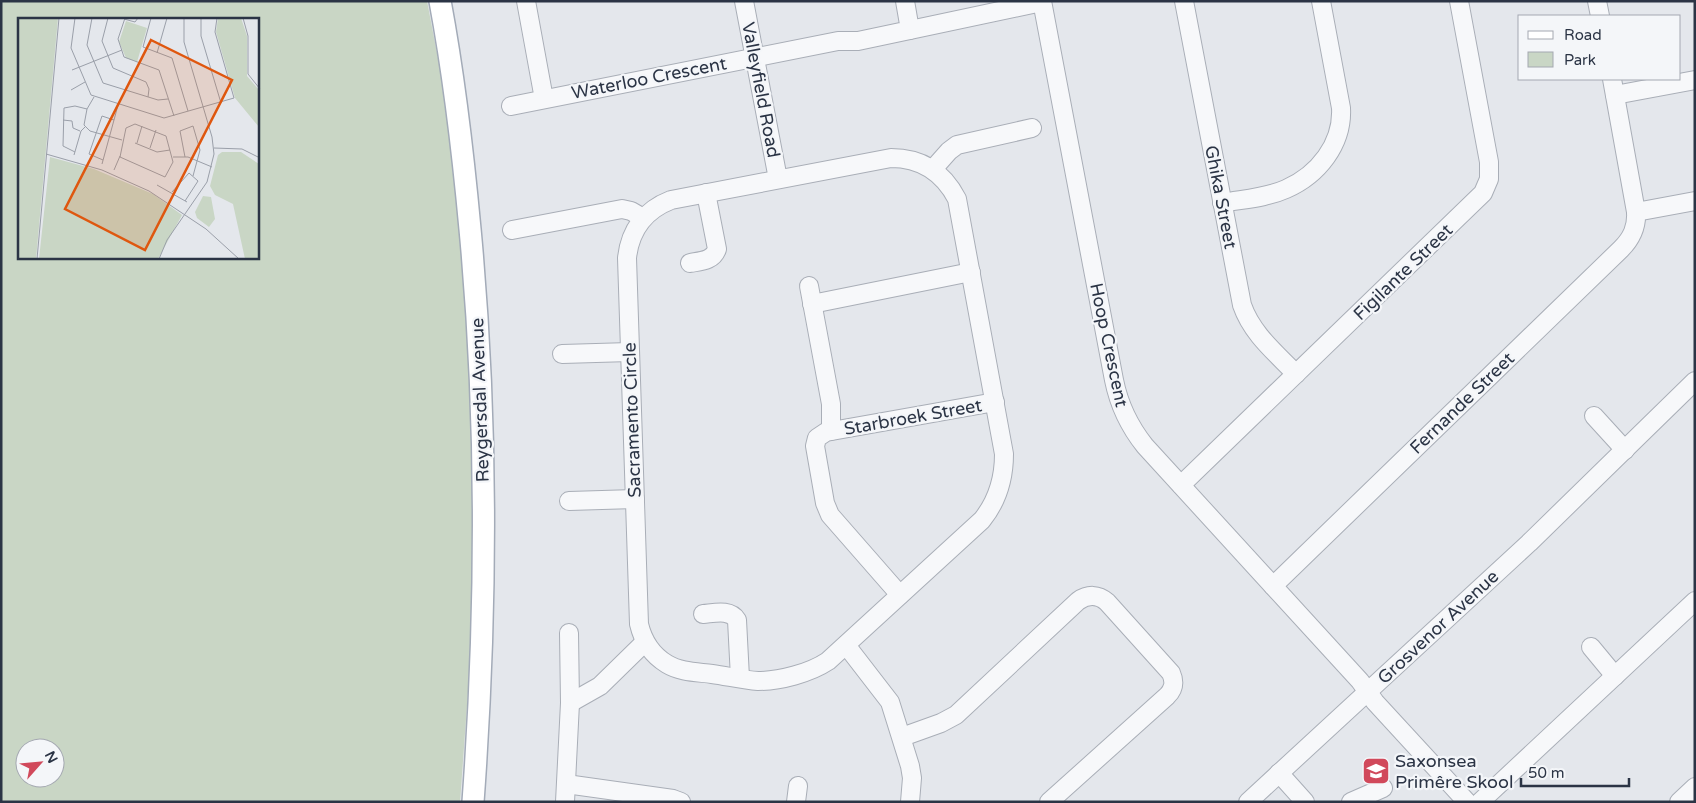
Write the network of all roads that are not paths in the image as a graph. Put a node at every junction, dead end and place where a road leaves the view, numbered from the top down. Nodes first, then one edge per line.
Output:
1 (440, 1) edge
2 (526, 1) edge
3 (744, 1) edge
4 (905, 1) edge
5 (1042, 1) edge
6 (1184, 1) edge
7 (1321, 1) edge
8 (1459, 1) edge
9 (1597, 1) edge
10 (1600, 15) edge
11 (910, 30) junction
12 (754, 57) junction
13 (1695, 80) edge
14 (1613, 87) edge
15 (544, 99) junction
16 (511, 106) dead end
17 (1032, 128) dead end
18 (933, 169) junction
19 (778, 179) junction
20 (706, 193) junction
21 (1695, 201) edge
22 (1222, 203) junction
23 (1636, 212) junction
24 (643, 218) junction
25 (512, 230) dead end
26 (690, 263) dead end
27 (971, 272) junction
28 (808, 286) dead end
29 (812, 304) junction
30 (630, 352) junction
31 (562, 354) dead end
32 (1296, 374) junction
33 (1695, 381) edge
34 (996, 402) junction
35 (1594, 416) dead end
36 (831, 431) junction
37 (1625, 450) junction
38 (1181, 485) junction
39 (635, 499) junction
40 (569, 501) dead end
41 (1273, 586) junction
42 (900, 595) junction
43 (1692, 610) edge
44 (703, 614) dead end
45 (569, 633) dead end
46 (645, 642) junction
47 (846, 644) junction
48 (1591, 647) dead end
49 (1615, 676) junction
50 (740, 678) junction
51 (1368, 692) junction
52 (570, 703) junction
53 (902, 737) junction
54 (1279, 773) junction
55 (566, 784) junction
56 (1695, 787) edge
57 (1383, 788) dead end
58 (474, 802) edge
59 (564, 802) edge
60 (681, 802) edge
61 (910, 802) edge
62 (1049, 802) edge
63 (1248, 802) edge
64 (1305, 802) edge
65 (1351, 802) edge
66 (1467, 802) edge
67 (1480, 802) edge
68 (1679, 802) edge

1 - 58 main road, Reygersdal Avenue
2 - 15 street
3 - 12 street, Valleyfield Road
4 - 11 street
5 - 11 street, Waterloo Crescent
5 - 38 street, Hoop Crescent
6 - 22 street, Ghika Street
7 - 22 street
8 - 32 street, Figilante Street
9 - 10 street
11 - 12 street, Waterloo Crescent
12 - 15 street, Waterloo Crescent
12 - 19 street, Valleyfield Road
13 - 14 street
14 - 23 street, Fernande Street
15 - 16 street, Waterloo Crescent
17 - 18 street
18 - 19 street, Sacramento Circle
18 - 27 street, Sacramento Circle
19 - 20 street, Sacramento Circle
20 - 24 street, Sacramento Circle
20 - 26 street
21 - 23 street
22 - 32 street, Ghika Street
23 - 41 street, Fernande Street
24 - 25 street
24 - 30 street, Sacramento Circle
27 - 29 street
27 - 34 street, Sacramento Circle
28 - 29 street
29 - 36 street
30 - 31 street
30 - 39 street, Sacramento Circle
32 - 38 street, Figilante Street
33 - 37 street, Grosvenor Avenue
34 - 36 street, Starbroek Street
34 - 42 street, Sacramento Circle
35 - 37 street
36 - 42 street
37 - 51 street, Grosvenor Avenue
38 - 41 street, Hoop Crescent
39 - 40 street
39 - 46 street, Sacramento Circle
41 - 51 street, Hoop Crescent
42 - 47 street, Sacramento Circle
43 - 49 street
44 - 50 street
45 - 52 street
46 - 50 street, Sacramento Circle
46 - 52 street
47 - 50 street, Sacramento Circle
47 - 53 street
48 - 49 street
49 - 67 street
51 - 54 street, Grosvenor Avenue
51 - 66 street, Hoop Crescent
52 - 55 street
53 - 61 street
53 - 62 street
54 - 63 street, Grosvenor Avenue
54 - 64 street
55 - 59 street
55 - 60 street
56 - 68 street
57 - 65 street

